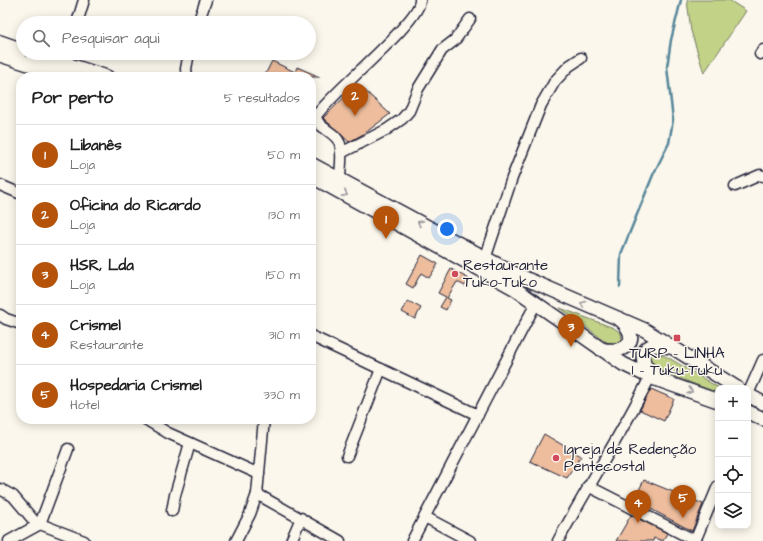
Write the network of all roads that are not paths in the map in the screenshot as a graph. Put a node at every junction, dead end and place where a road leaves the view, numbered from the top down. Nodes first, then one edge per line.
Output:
1 (84, 0) edge
2 (206, 0) edge
3 (420, 0) edge
4 (79, 16) edge
5 (200, 16) edge
6 (470, 19) dead end
7 (0, 42) edge
8 (16, 48) edge
9 (0, 55) edge
10 (16, 57) edge
11 (581, 58) dead end
12 (34, 60) edge
13 (53, 60) edge
14 (188, 60) edge
15 (68, 65) edge
16 (91, 72) edge
17 (186, 72) edge
18 (341, 153) junction
19 (316, 167) edge
20 (763, 176) edge
21 (316, 179) edge
22 (340, 179) junction
23 (0, 185) edge
24 (734, 186) dead end
25 (16, 192) edge
26 (485, 259) junction
27 (536, 303) junction
28 (0, 315) edge
29 (619, 319) junction
30 (16, 322) edge
31 (316, 338) edge
32 (598, 348) junction
33 (674, 348) junction
34 (763, 360) edge
35 (381, 369) junction
36 (760, 373) edge
37 (650, 377) junction
38 (662, 381) junction
39 (732, 385) edge
40 (751, 389) edge
41 (751, 396) edge
42 (715, 400) edge
43 (763, 403) edge
44 (751, 414) edge
45 (478, 415) junction
46 (763, 419) edge
47 (153, 424) edge
48 (264, 424) edge
49 (190, 443) junction
50 (68, 449) dead end
51 (346, 456) dead end
52 (259, 474) junction
53 (588, 486) junction
54 (0, 489) edge
55 (715, 493) edge
56 (257, 494) junction
57 (172, 511) dead end
58 (301, 518) junction
59 (425, 518) junction
60 (40, 524) junction
61 (9, 541) edge
62 (84, 541) edge
63 (236, 541) edge
64 (290, 541) edge
65 (340, 541) edge
66 (412, 541) edge
67 (470, 541) edge
68 (558, 541) edge
69 (695, 541) edge

1 - 4 street
2 - 5 street
3 - 18 street
6 - 18 street
7 - 8 main road
9 - 10 main road
11 - 26 street
12 - 15 main road
13 - 15 main road
14 - 17 street
15 - 16 main road
18 - 22 street
19 - 22 main road
20 - 24 street
21 -> 27 main road
26 -> 22 main road
23 - 25 street
29 -> 26 main road
27 - 32 main road
27 - 45 street
28 - 30 street
29 - 32 main road
29 - 33 main road
31 - 35 street
32 - 37 main road
33 - 38 main road
33 - 39 main road
34 - 36 street
35 - 45 street
35 - 51 street
36 - 40 street
37 - 38 main road
37 - 53 street
38 -> 42 main road
41 - 43 main road
44 - 46 main road
45 - 59 street
47 - 49 street
48 - 52 street
49 - 52 street
49 - 57 street
50 - 60 street
52 - 56 street
53 - 68 street
53 - 69 street
54 - 60 street
55 - 69 street
56 - 58 street
56 - 63 street
58 - 64 street
58 - 65 street
59 - 66 street
59 - 67 street
60 - 61 street
60 - 62 street

